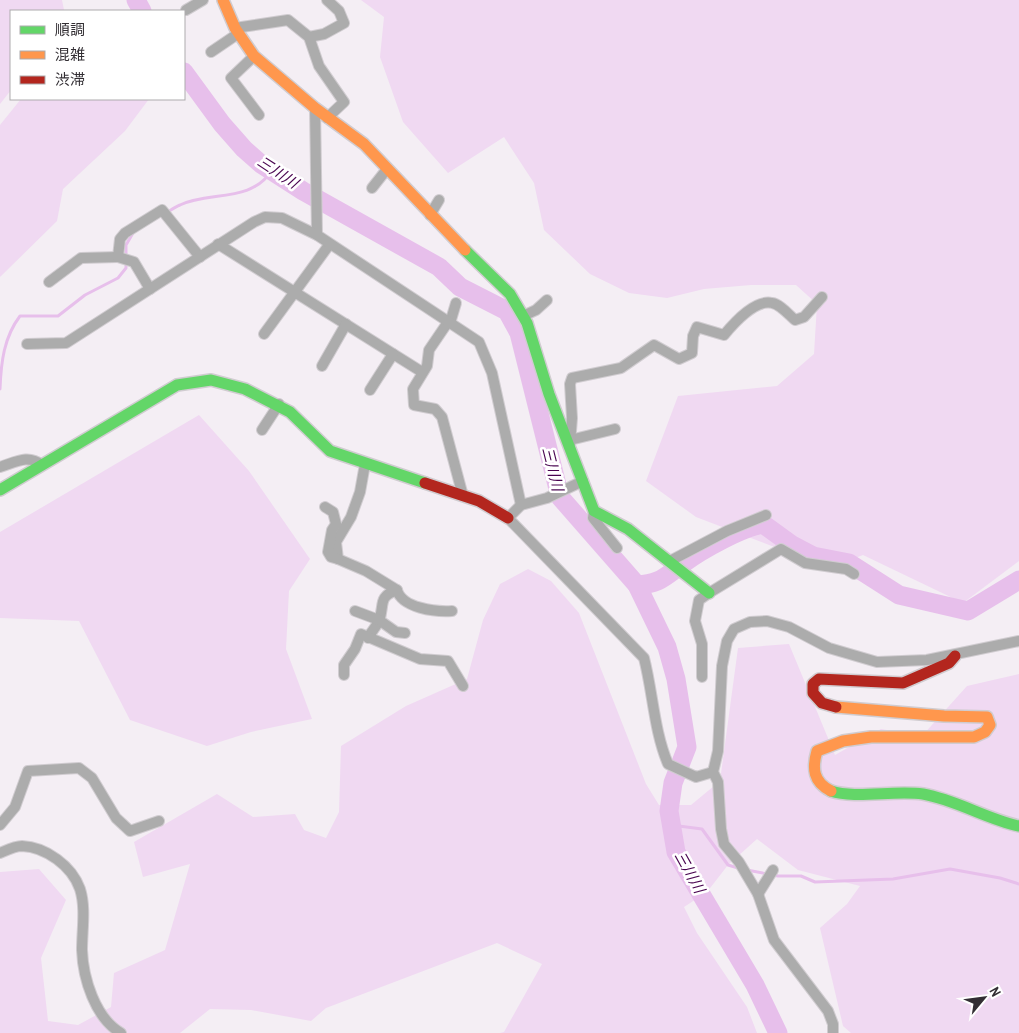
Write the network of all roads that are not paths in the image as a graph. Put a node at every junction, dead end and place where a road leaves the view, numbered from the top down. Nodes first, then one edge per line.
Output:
1 (202, 0) edge
2 (224, 0) edge
3 (327, 0) edge
4 (186, 10) dead end
5 (237, 31) junction
6 (308, 37) junction
7 (211, 52) dead end
8 (254, 56) junction
9 (315, 108) junction
10 (259, 115) dead end
11 (327, 118) junction
12 (387, 169) junction
13 (372, 188) dead end
14 (439, 200) dead end
15 (430, 215) junction
16 (317, 235) junction
17 (218, 244) junction
18 (329, 245) junction
19 (200, 256) junction
20 (125, 258) junction
21 (49, 282) dead end
22 (150, 288) junction
23 (294, 290) junction
24 (822, 297) dead end
25 (548, 300) dead end
26 (456, 303) dead end
27 (523, 316) junction
28 (449, 322) junction
29 (346, 324) junction
30 (264, 334) dead end
31 (27, 344) dead end
32 (393, 354) junction
33 (322, 366) dead end
34 (422, 372) junction
35 (370, 390) dead end
36 (278, 404) junction
37 (614, 429) dead end
38 (262, 430) dead end
39 (570, 444) junction
40 (365, 464) junction
41 (42, 465) junction
42 (0, 467) edge
43 (583, 481) junction
44 (0, 490) edge
45 (464, 496) junction
46 (521, 505) junction
47 (325, 507) dead end
48 (594, 511) junction
49 (766, 515) dead end
50 (508, 518) junction
51 (617, 548) dead end
52 (338, 559) junction
53 (672, 562) junction
54 (854, 574) dead end
55 (396, 590) junction
56 (709, 593) junction
57 (355, 611) dead end
58 (452, 611) dead end
59 (379, 620) junction
60 (405, 633) dead end
61 (368, 638) junction
62 (1019, 642) edge
63 (955, 656) junction
64 (344, 675) dead end
65 (702, 677) dead end
66 (463, 686) dead end
67 (713, 772) junction
68 (159, 821) dead end
69 (0, 825) edge
70 (1019, 826) edge
71 (0, 853) edge
72 (772, 870) dead end
73 (758, 894) junction
74 (121, 1033) edge
75 (833, 1033) edge

1 - 4 street
2 - 5 street
3 - 6 street
5 - 6 street
5 - 7 street
5 - 8 street
6 - 11 street
8 - 9 street
8 - 10 street
9 - 11 street
9 - 16 street
11 - 12 street
12 - 13 street
12 - 15 street
14 - 15 street
15 - 27 street
16 - 17 street
16 - 18 street
17 - 19 street
17 - 23 street
18 - 23 street
18 - 28 street
19 - 20 street
19 - 22 street
20 - 21 street
20 - 22 street
22 - 31 street
23 - 29 street
23 - 30 street
24 - 39 street
25 - 27 street
26 - 28 street
27 - 39 street
28 - 34 street
28 - 46 street
29 - 32 street
29 - 33 street
32 - 34 street
32 - 35 street
34 - 45 street
36 - 38 street
36 - 40 street
36 - 41 street
37 - 39 street
39 - 43 street
40 - 45 street
40 - 52 street
41 - 42 street
41 - 44 street
43 - 46 street
43 - 48 street
45 - 50 street
46 - 50 street
47 - 52 street
48 - 51 street
48 - 53 street
49 - 53 street
50 - 67 street
52 - 55 street
53 - 56 street
54 - 56 street
55 - 58 street
55 - 59 street
56 - 65 street
57 - 59 street
59 - 60 street
59 - 61 street
61 - 64 street
61 - 66 street
62 - 63 street
63 - 67 street
63 - 70 street
67 - 73 street
68 - 69 street
71 - 74 street
72 - 73 street
73 - 75 street

